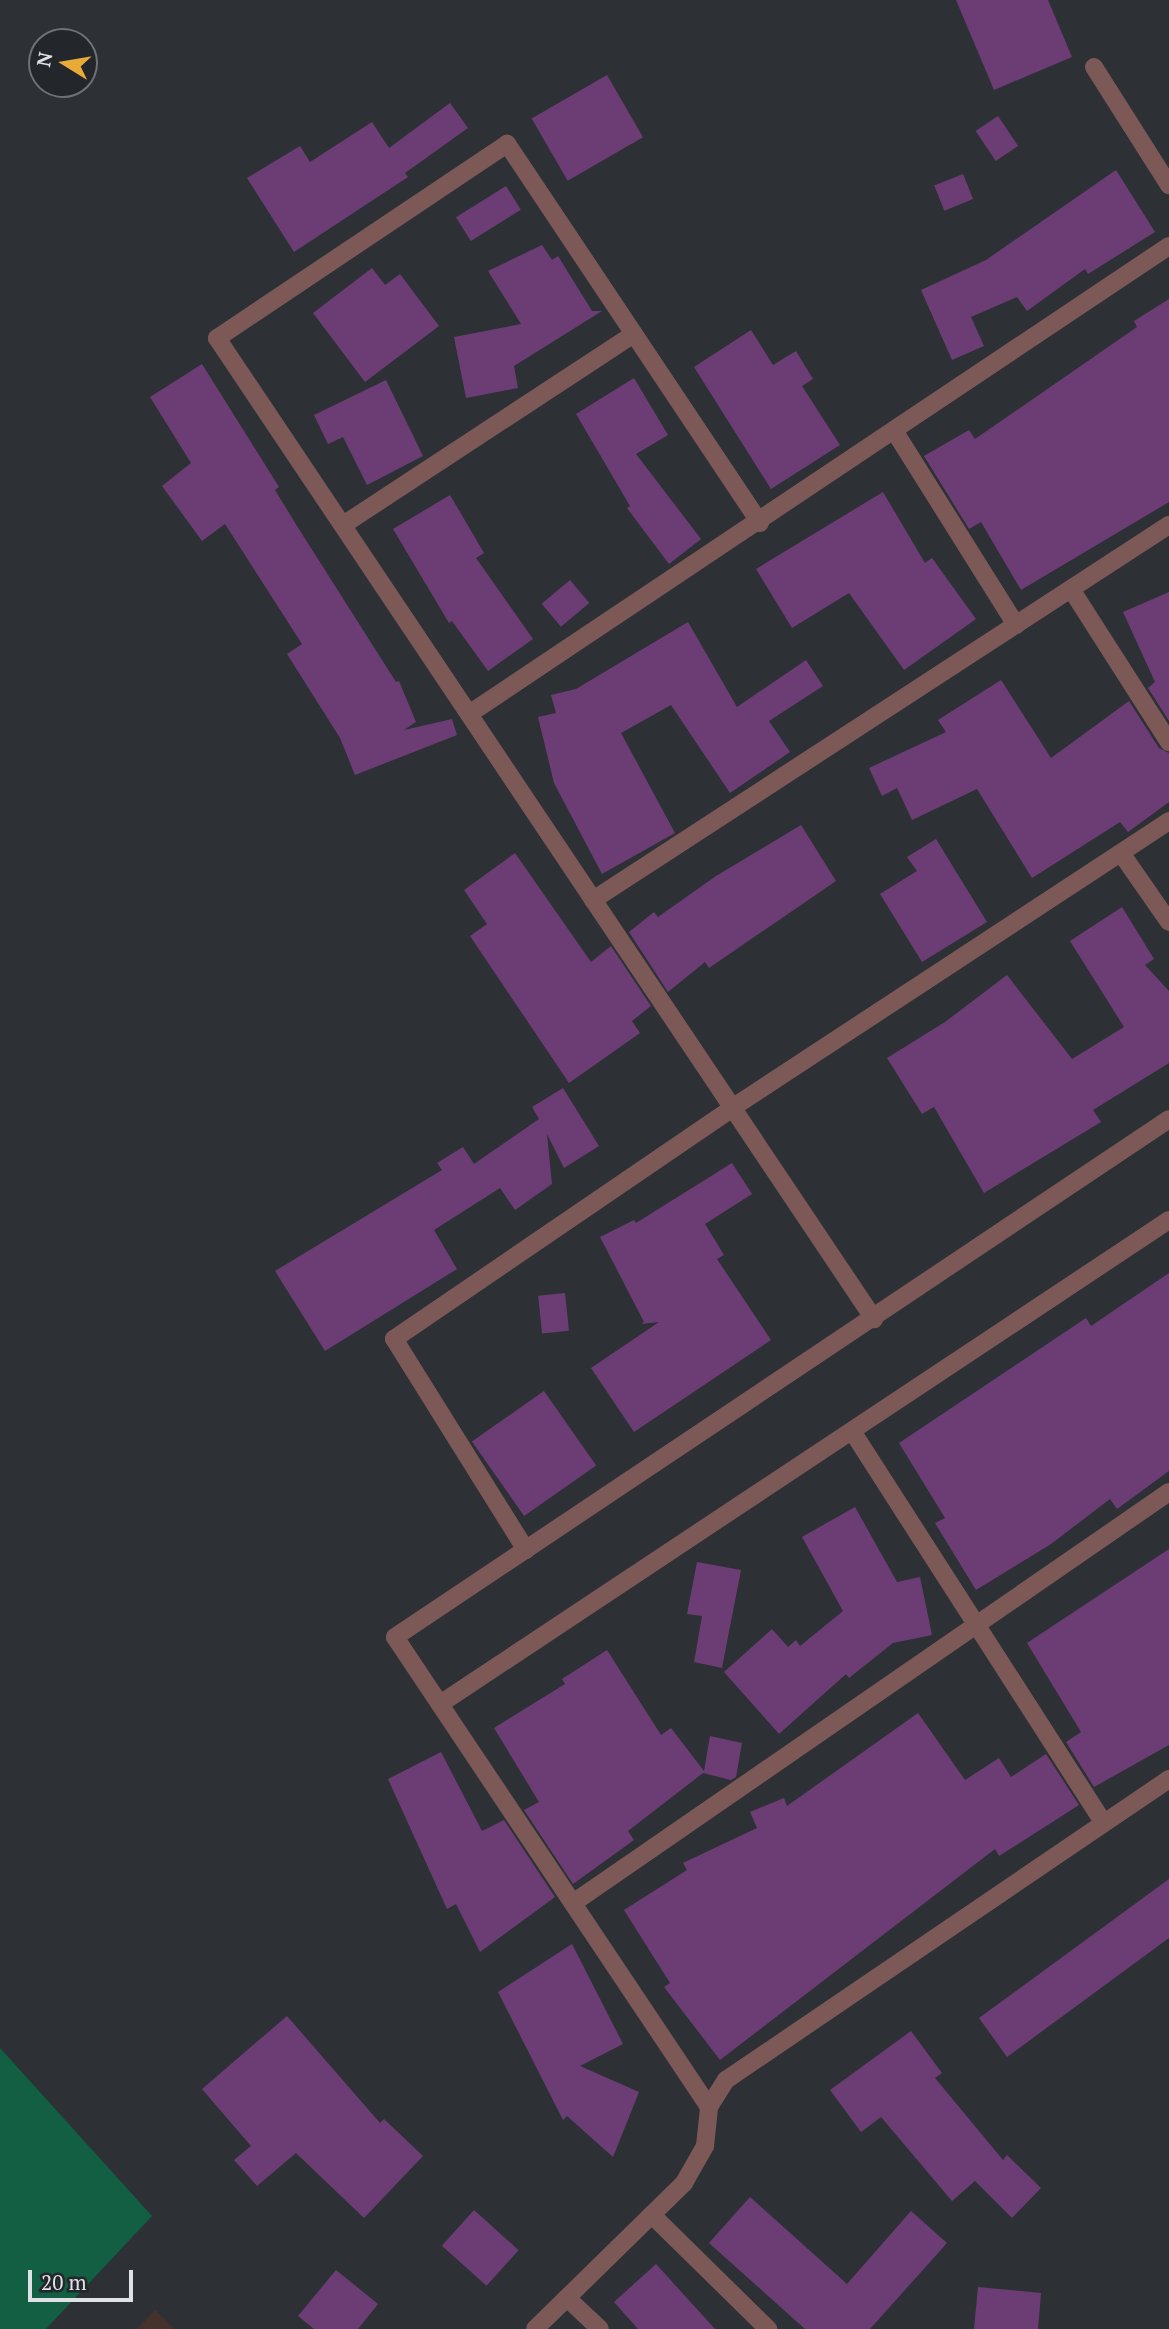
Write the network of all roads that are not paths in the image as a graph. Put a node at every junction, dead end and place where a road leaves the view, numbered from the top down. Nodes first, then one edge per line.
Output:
1 (1094, 67) dead end
2 (1169, 185) edge
3 (1169, 246) edge
4 (634, 334) junction
5 (895, 432) junction
6 (760, 523) junction
7 (343, 525) junction
8 (1169, 525) edge
9 (1071, 589) junction
10 (1016, 625) junction
11 (469, 714) junction
12 (1169, 742) edge
13 (1169, 821) edge
14 (1121, 853) junction
15 (593, 900) junction
16 (1169, 922) edge
17 (732, 1108) junction
18 (1169, 1119) edge
19 (1169, 1220) edge
20 (873, 1319) junction
21 (852, 1431) junction
22 (1169, 1492) edge
23 (526, 1549) junction
24 (979, 1624) junction
25 (440, 1704) junction
26 (1169, 1779) edge
27 (1104, 1823) junction
28 (573, 1903) junction
29 (709, 2108) junction
30 (652, 2215) junction
31 (567, 2298) junction
32 (535, 2329) edge
33 (600, 2329) edge
34 (768, 2329) edge

1 - 2 street
3 - 5 street
4 - 6 street
4 - 7 street
4 - 7 street
5 - 6 street
5 - 10 street
6 - 11 street
7 - 11 street
8 - 9 street
9 - 10 street
9 - 12 street
10 - 15 street
11 - 15 street
13 - 14 street
14 - 16 street
14 - 17 street
15 - 17 street
17 - 20 street
17 - 23 street
18 - 20 street
19 - 21 street
20 - 23 street
21 - 24 street
21 - 25 street
22 - 24 street
23 - 25 street
24 - 27 street
24 - 28 street
25 - 28 street
26 - 27 street
27 - 29 street
28 - 29 street
29 - 30 street
30 - 31 street
30 - 34 street
31 - 32 street
31 - 33 street

